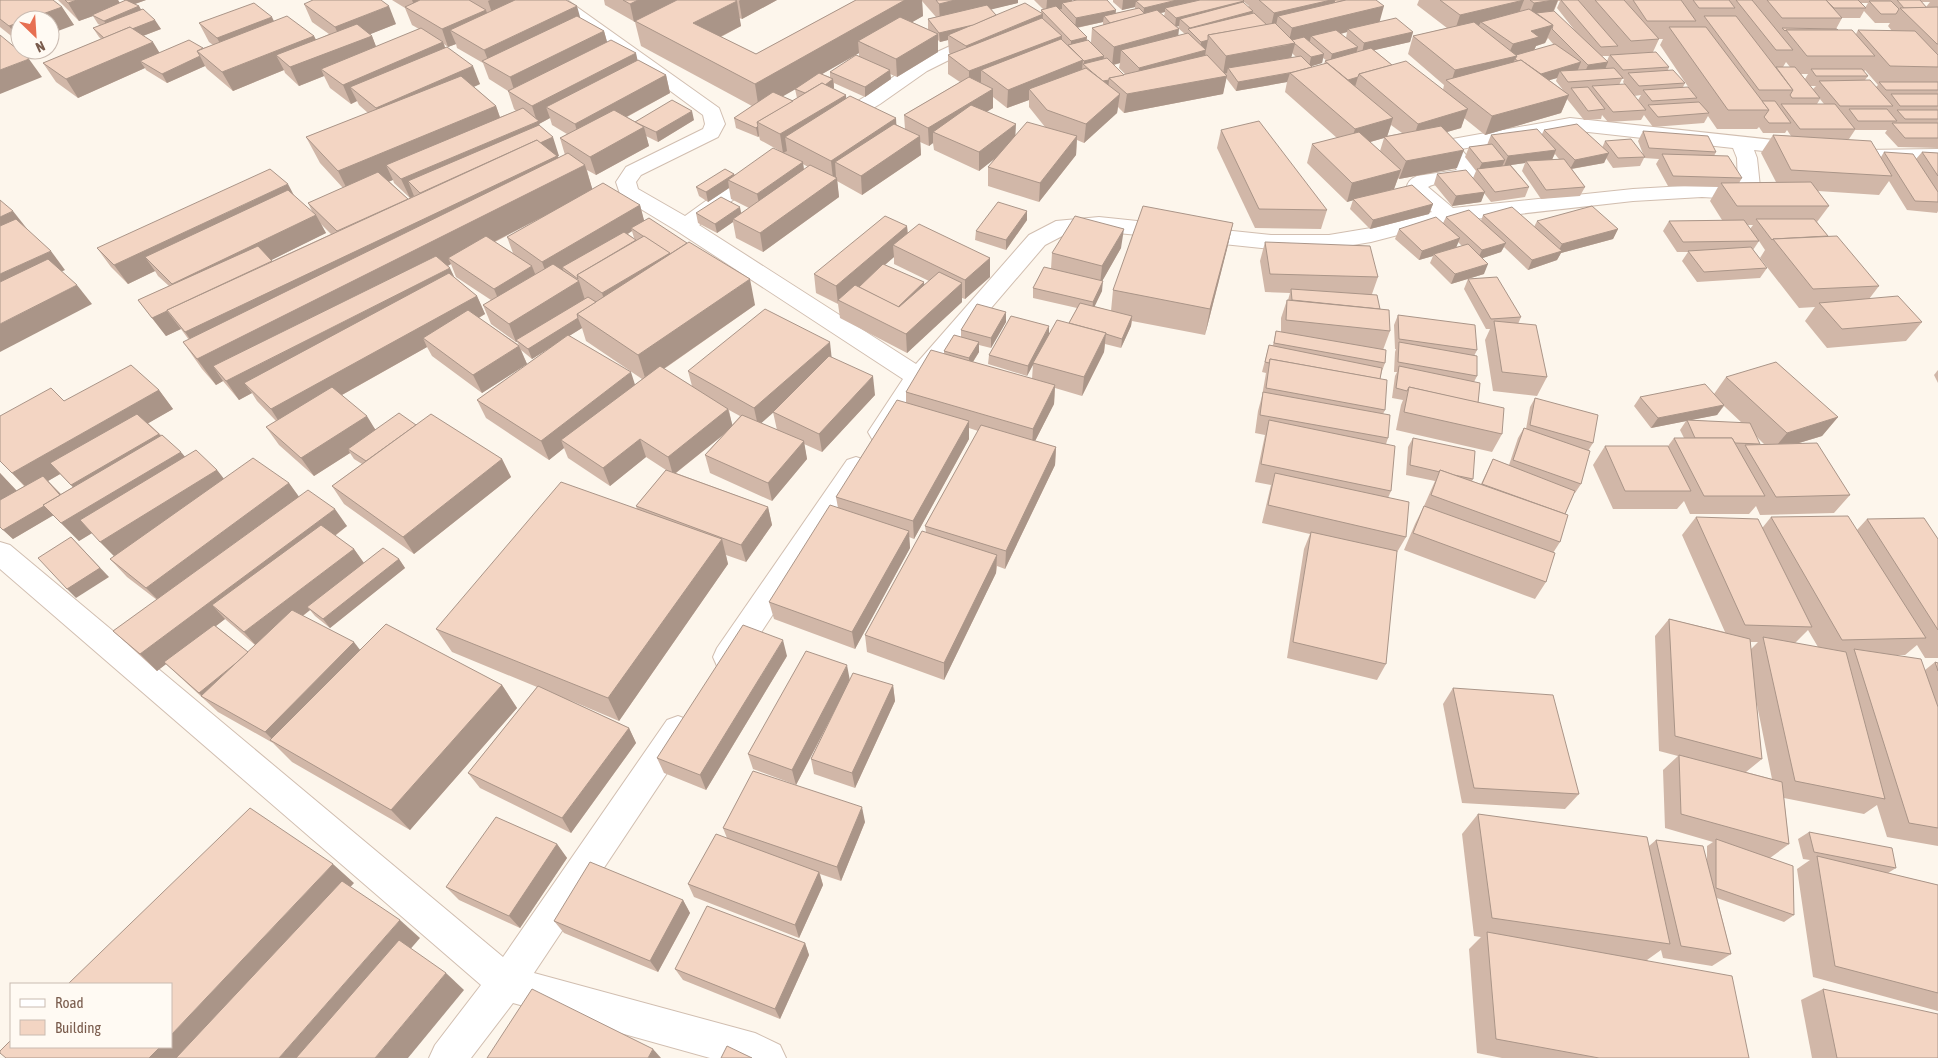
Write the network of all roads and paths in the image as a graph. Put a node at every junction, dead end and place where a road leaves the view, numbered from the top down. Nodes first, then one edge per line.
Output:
1 (556, 0) edge
2 (999, 29) edge
3 (822, 131) edge
4 (1742, 142) junction
5 (1938, 156) edge
6 (773, 162) edge
7 (1448, 215) junction
8 (685, 226) junction
9 (918, 378) junction
10 (0, 553) edge
11 (712, 680) edge
12 (690, 713) edge
13 (506, 983) junction
14 (448, 1058) edge
15 (767, 1058) edge

1 - 8 street
2 - 3 street
4 - 5 street
4 - 7 street
4 - 7 street
6 - 8 street
7 - 9 street
8 - 9 street
9 - 11 street
10 - 13 street
12 - 13 street
13 - 14 street
13 - 15 street

